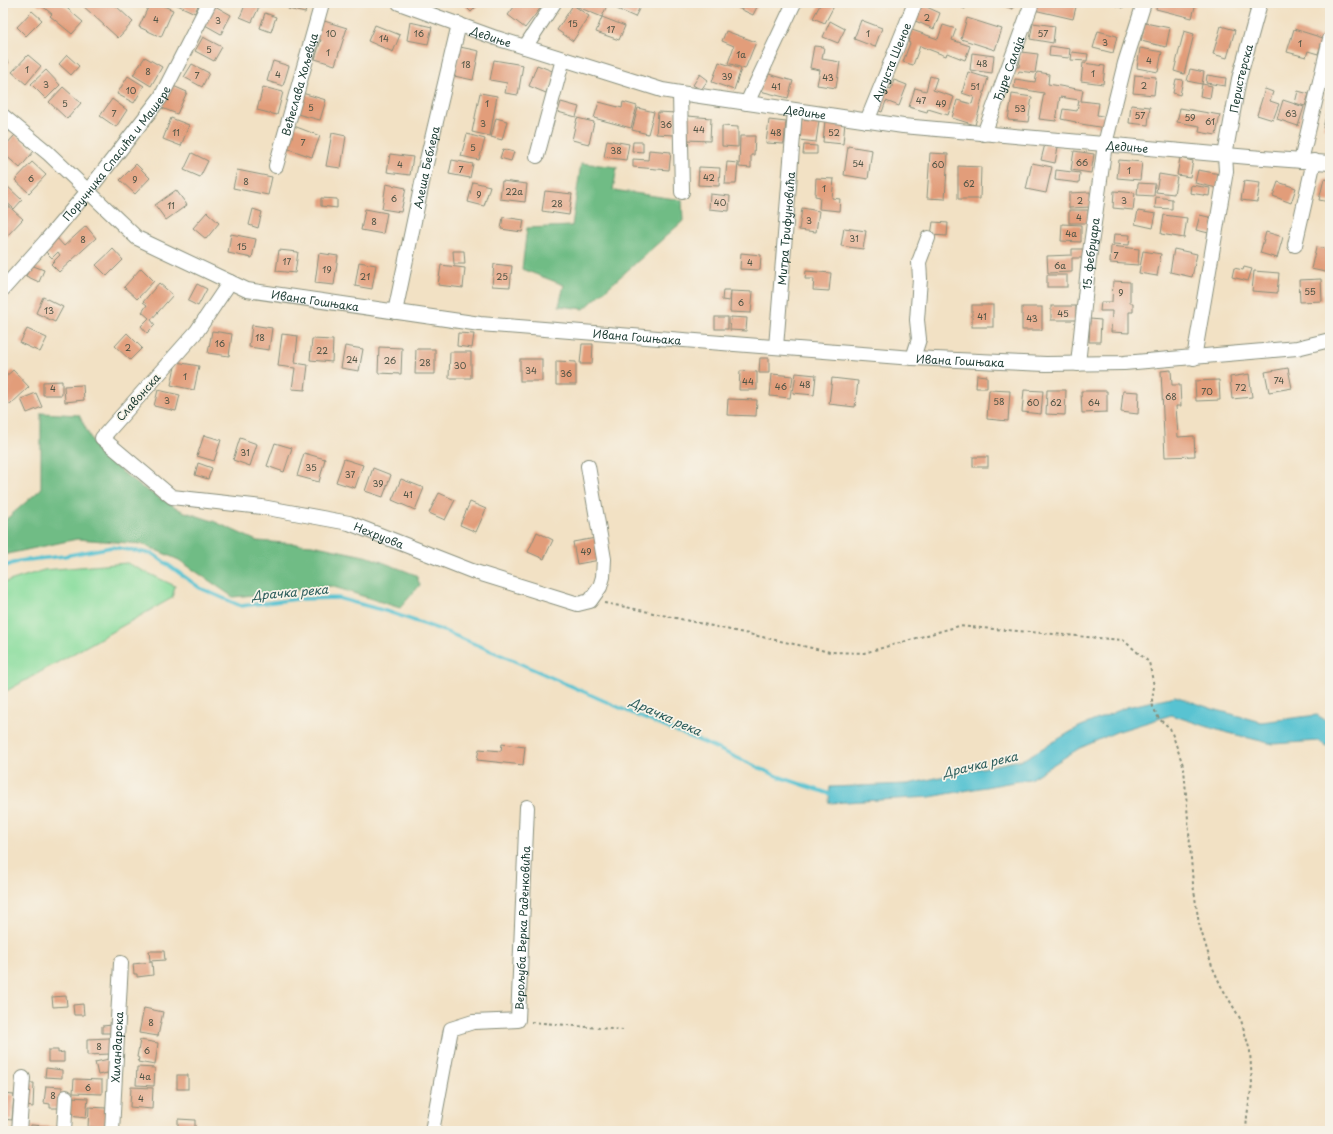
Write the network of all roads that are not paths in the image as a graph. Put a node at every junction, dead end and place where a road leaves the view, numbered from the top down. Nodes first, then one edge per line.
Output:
1 (209, 3) edge
2 (322, 3) edge
3 (399, 3) edge
4 (554, 3) edge
5 (794, 3) edge
6 (915, 3) edge
7 (1032, 3) edge
8 (1144, 3) edge
9 (1260, 3) edge
10 (459, 24) junction
11 (1330, 38) edge
12 (525, 47) junction
13 (563, 59) junction
14 (680, 93) junction
15 (747, 103) junction
16 (795, 110) junction
17 (3, 116) edge
18 (867, 121) junction
19 (984, 134) junction
20 (1105, 144) junction
21 (1225, 155) junction
22 (537, 156) dead end
23 (1308, 161) junction
24 (1330, 162) edge
25 (276, 166) dead end
26 (88, 191) junction
27 (682, 192) dead end
28 (928, 238) dead end
29 (1295, 245) dead end
30 (230, 282) junction
31 (3, 289) edge
32 (395, 312) junction
33 (1330, 340) edge
34 (776, 347) junction
35 (913, 358) junction
36 (1194, 358) junction
37 (1078, 364) junction
38 (588, 466) dead end
39 (172, 497) joint
40 (527, 807) dead end
41 (121, 963) dead end
42 (23, 1078) dead end
43 (66, 1097) dead end
44 (19, 1131) edge
45 (64, 1131) edge
46 (112, 1131) edge
47 (432, 1131) edge

1 - 26 street, Поручника Спасића и Машере
2 - 25 street, Већеслава Хољевца
3 - 10 street, Дедиње
4 - 12 street
5 - 15 street
6 - 18 street, Аугуста Шеное
7 - 19 street, Ђуре Салаја
8 - 20 street, 15. фебруара
9 - 21 street, Перистерска
10 - 12 street, Дедиње
10 - 32 street, Алеша Беблера
11 - 23 street
12 - 13 street, Дедиње
13 - 14 street, Дедиње
13 - 22 street
14 - 15 street, Дедиње
14 - 27 street
15 - 16 street, Дедиње
16 - 18 street, Дедиње
16 - 34 street, Митра Трифуновића
17 - 26 street, Ивана Гошњака
18 - 19 street, Дедиње
19 - 20 street, Дедиње
20 - 21 street, Дедиње
20 - 37 street, 15. фебруара
21 - 23 street, Дедиње
21 - 36 street
23 - 24 street, Дедиње
23 - 29 street
26 - 30 street, Ивана Гошњака
26 - 31 street, Поручника Спасића и Машере
28 - 35 street
30 - 32 street, Ивана Гошњака
30 - 39 street, Славонска
32 - 34 street, Ивана Гошњака
33 - 36 street, Ивана Гошњака
34 - 35 street, Ивана Гошњака
35 - 37 street, Ивана Гошњака
36 - 37 street, Ивана Гошњака
38 - 39 street, Нехруова
40 - 47 street, Верољуба Верка Раденковића
41 - 46 street, Хиландарска
42 - 44 street
43 - 45 street

